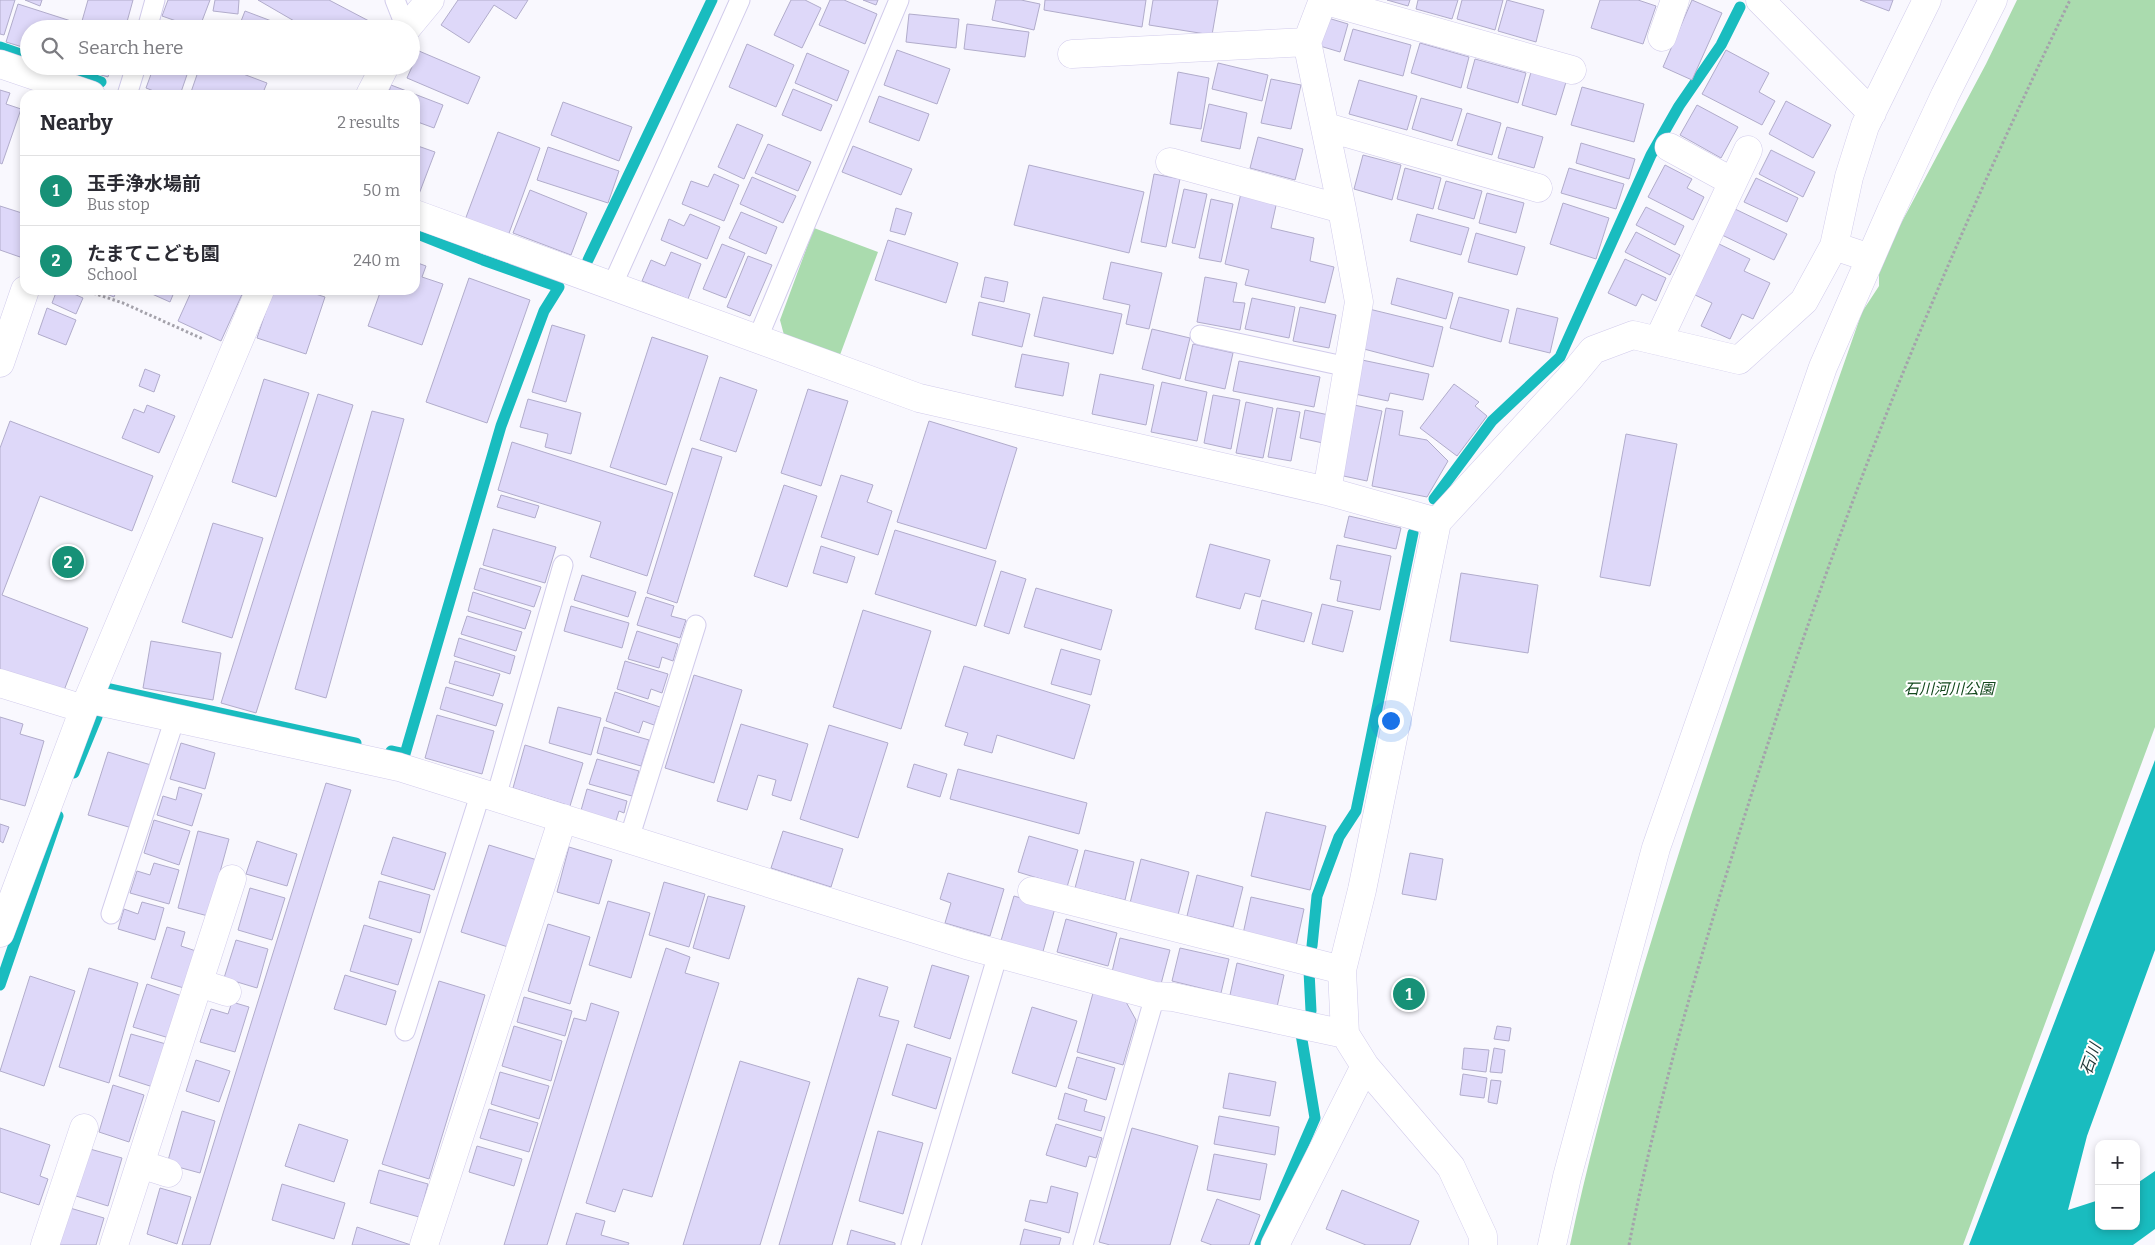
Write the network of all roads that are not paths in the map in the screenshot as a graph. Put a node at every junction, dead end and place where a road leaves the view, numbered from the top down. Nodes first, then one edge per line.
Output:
1 (155, 0) edge
2 (395, 0) edge
3 (430, 0) edge
4 (740, 0) edge
5 (1323, 0) edge
6 (1675, 0) edge
7 (1760, 0) edge
8 (1927, 0) edge
9 (1993, 0) edge
10 (902, 2) edge
11 (149, 20) edge
12 (403, 20) edge
13 (413, 20) edge
14 (1662, 37) dead end
15 (1307, 42) junction
16 (1072, 54) dead end
17 (0, 64) edge
18 (1572, 70) dead end
19 (20, 71) edge
20 (32, 75) edge
21 (133, 75) edge
22 (381, 75) edge
23 (76, 90) edge
24 (129, 90) edge
25 (373, 90) edge
26 (1872, 113) junction
27 (1326, 127) junction
28 (1669, 147) dead end
29 (1748, 150) dead end
30 (1170, 162) dead end
31 (1733, 182) junction
32 (1538, 188) dead end
33 (1342, 209) junction
34 (420, 216) edge
35 (1834, 246) junction
36 (1870, 258) junction
37 (612, 286) junction
38 (23, 295) edge
39 (258, 295) edge
40 (1200, 335) dead end
41 (757, 340) junction
42 (1658, 341) junction
43 (0, 363) edge
44 (1348, 367) junction
45 (1327, 491) junction
46 (1437, 522) junction
47 (563, 565) dead end
48 (696, 625) dead end
49 (0, 683) edge
50 (86, 704) junction
51 (175, 718) junction
52 (488, 794) junction
53 (562, 818) junction
54 (629, 839) junction
55 (232, 879) dead end
56 (1032, 890) dead end
57 (111, 914) dead end
58 (0, 932) edge
59 (998, 954) junction
60 (1342, 970) junction
61 (199, 983) junction
62 (227, 992) dead end
63 (1155, 996) junction
64 (405, 1031) dead end
65 (1345, 1034) junction
66 (1364, 1066) junction
67 (84, 1128) dead end
68 (140, 1164) junction
69 (168, 1173) dead end
70 (45, 1245) edge
71 (114, 1245) edge
72 (424, 1245) edge
73 (911, 1245) edge
74 (1083, 1245) edge
75 (1274, 1245) edge
76 (1483, 1245) edge
77 (1552, 1245) edge

1 - 11 lane
2 - 12 lane
3 - 13 street
4 - 37 lane
5 - 15 street
5 - 18 street
6 - 14 street
7 - 26 street
8 - 26 street
9 - 36 street
10 - 41 lane
15 - 16 street
15 - 27 street
17 - 19 street
20 - 23 street
21 - 24 lane
22 - 25 street
26 - 35 street
27 - 32 street
27 - 33 street
28 - 31 street
29 - 31 street
30 - 33 street
31 - 42 street
33 - 44 street
34 - 37 street
35 - 36 street
35 - 42 street
36 - 77 street
37 - 41 street
38 - 43 street
39 - 50 street
40 - 44 lane
41 - 45 street
42 - 46 street
44 - 45 street
45 - 46 street
46 - 60 street
47 - 52 lane
48 - 54 lane
49 - 50 street
50 - 51 street
50 - 58 street
51 - 52 street
51 - 57 lane
52 - 53 street
52 - 64 lane
53 - 54 street
53 - 72 street
54 - 59 street
55 - 61 street
56 - 60 street
59 - 63 street
59 - 73 lane
60 - 65 street
61 - 62 street
61 - 68 street
63 - 65 street
63 - 74 lane
65 - 66 street
66 - 75 street
66 - 76 street
67 - 70 street
68 - 69 street
68 - 71 street

